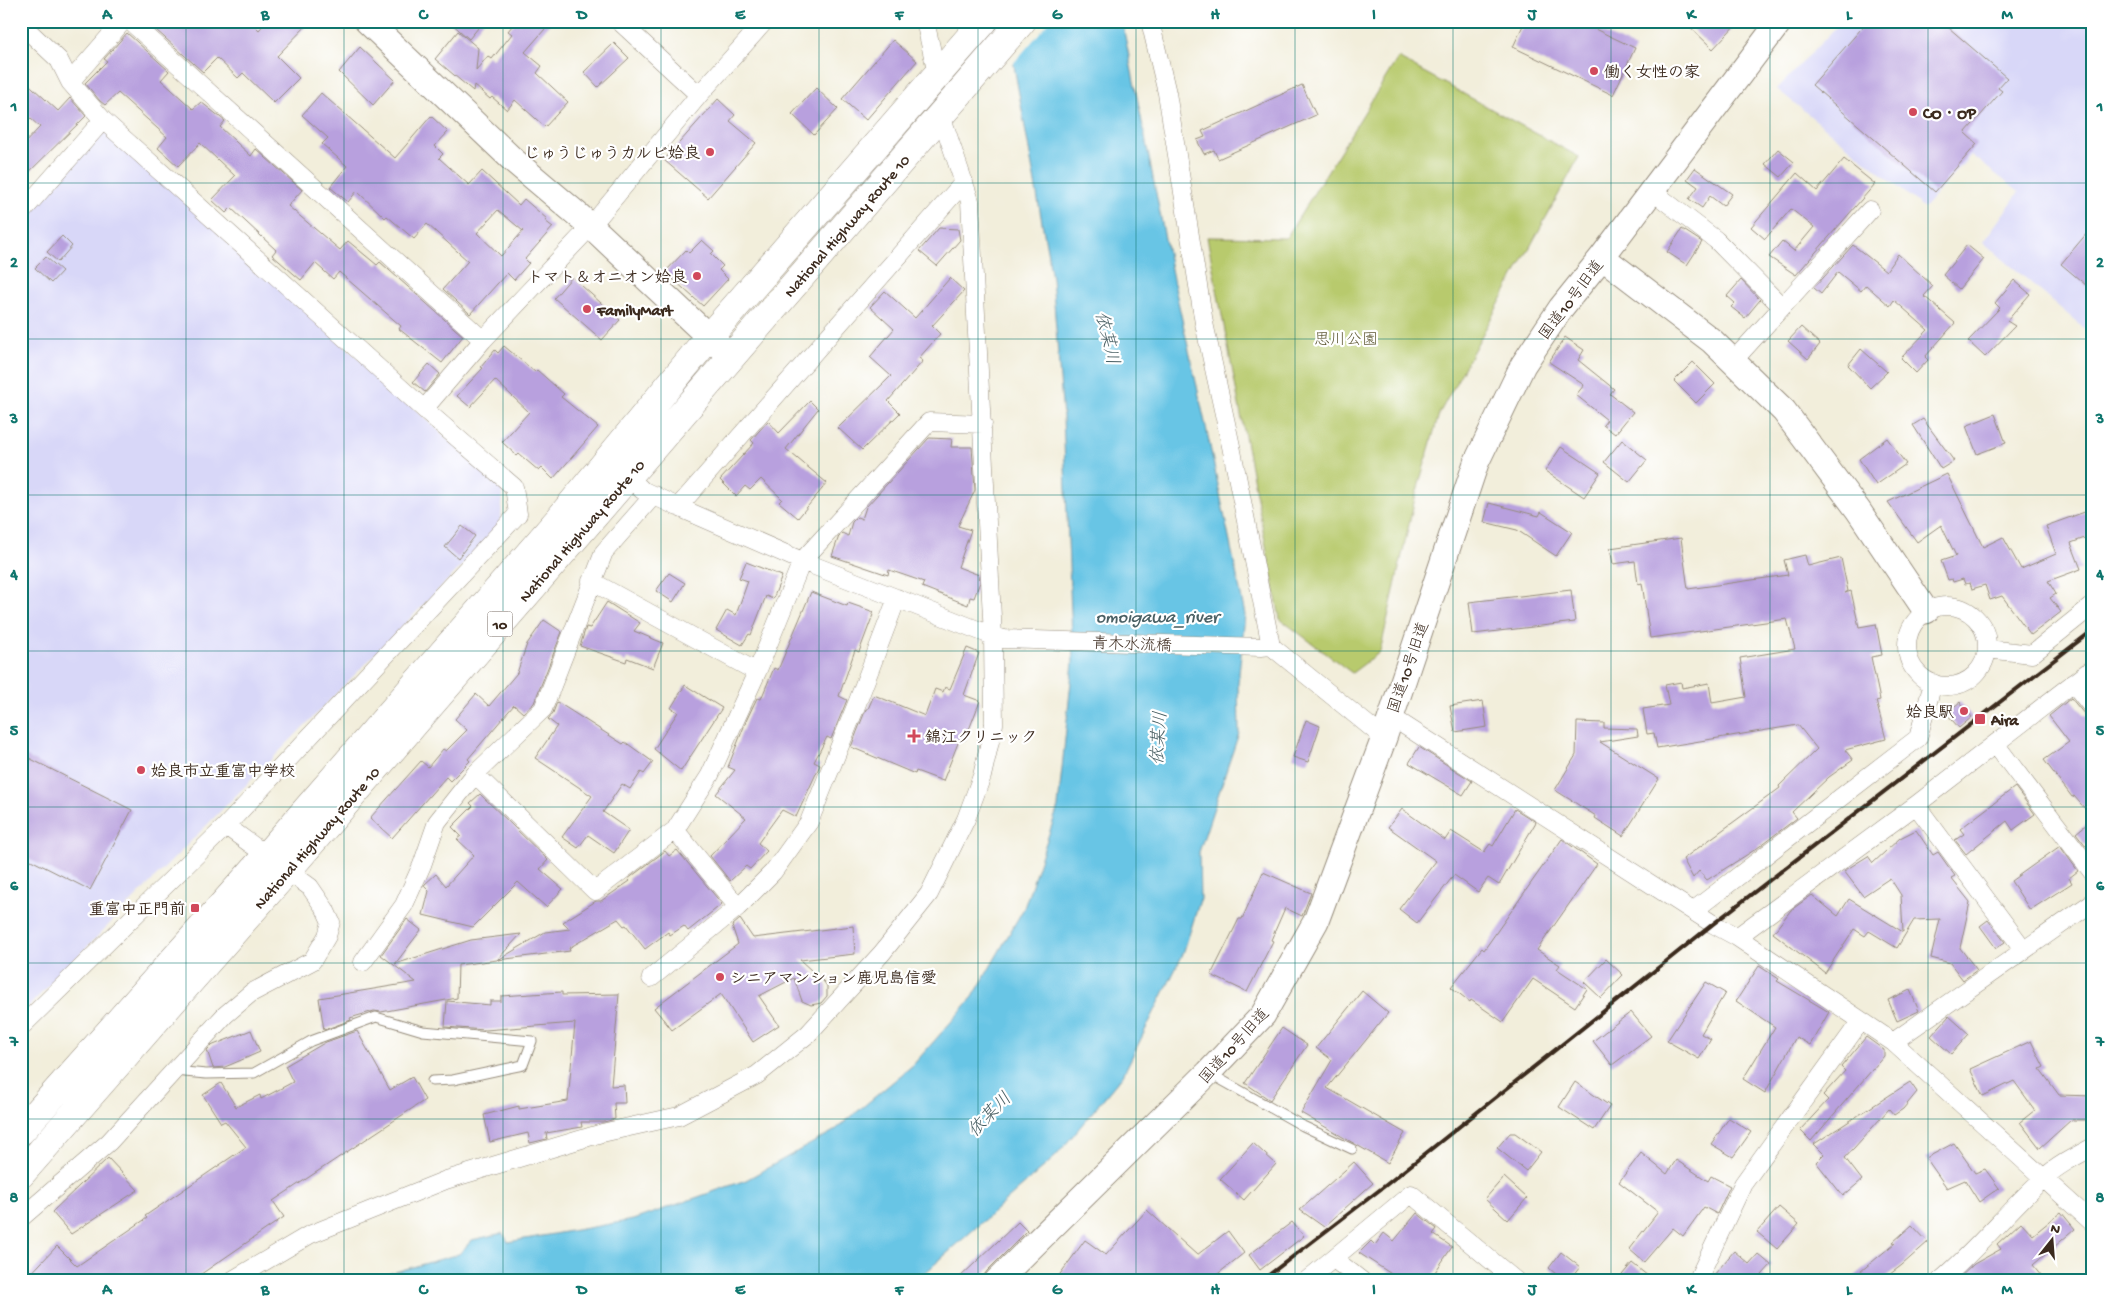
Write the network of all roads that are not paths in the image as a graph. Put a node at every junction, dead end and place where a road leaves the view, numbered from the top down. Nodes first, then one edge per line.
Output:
1 (123, 21) edge
2 (130, 21) edge
3 (367, 21) edge
4 (619, 21) edge
5 (765, 21) edge
6 (925, 21) edge
7 (984, 21) edge
8 (1022, 21) edge
9 (1150, 21) edge
10 (1780, 21) edge
11 (21, 24) edge
12 (938, 74) junction
13 (70, 82) junction
14 (699, 95) junction
15 (941, 115) junction
16 (103, 120) junction
17 (964, 182) junction
18 (1652, 191) junction
19 (1870, 210) dead end
20 (21, 213) edge
21 (591, 226) junction
22 (1602, 257) junction
23 (1782, 307) junction
24 (709, 337) junction
25 (483, 340) junction
26 (732, 356) junction
27 (1733, 361) junction
28 (424, 409) junction
29 (983, 424) junction
30 (619, 467) junction
31 (654, 495) junction
32 (678, 507) junction
33 (802, 561) junction
34 (591, 581) junction
35 (897, 598) junction
36 (2093, 605) edge
37 (1926, 611) junction
38 (998, 637) junction
39 (1266, 646) junction
40 (1987, 649) junction
41 (2093, 668) edge
42 (757, 672) junction
43 (2073, 682) junction
44 (1933, 683) junction
45 (2093, 708) edge
46 (1387, 727) junction
47 (1996, 745) junction
48 (474, 774) junction
49 (1916, 805) junction
50 (226, 826) junction
51 (675, 830) junction
52 (277, 863) junction
53 (2093, 873) edge
54 (2093, 902) edge
55 (738, 907) junction
56 (1693, 911) junction
57 (1737, 937) junction
58 (2024, 950) junction
59 (363, 962) dead end
60 (651, 978) dead end
61 (1860, 1022) junction
62 (21, 1027) edge
63 (1893, 1042) junction
64 (174, 1071) junction
65 (1208, 1073) junction
66 (432, 1081) dead end
67 (21, 1131) edge
68 (2093, 1147) edge
69 (1352, 1149) dead end
70 (21, 1174) edge
71 (2044, 1177) junction
72 (21, 1218) edge
73 (2093, 1223) edge
74 (1334, 1259) junction
75 (231, 1281) edge
76 (997, 1281) edge
77 (1306, 1281) edge
78 (1362, 1281) edge
79 (1516, 1281) edge
80 (1697, 1281) edge
81 (1940, 1281) edge

1 - 13 street
2 - 25 street
3 - 21 street
4 - 14 street
5 - 14 street
6 - 12 street
7 - 12 highway, National Highway Route 10 / 10
8 - 15 highway, National Highway Route 10 / 10
9 - 39 street
10 - 18 street, 国道10号旧道
11 - 13 street
12 - 24 highway, National Highway Route 10 / 10
13 - 16 street
14 - 21 street
15 - 17 street
15 - 26 highway, National Highway Route 10 / 10
16 - 20 street
16 - 28 street
17 - 29 street
17 - 32 street
18 - 22 street, 国道10号旧道
18 - 23 street
19 - 23 street
21 - 24 street
21 - 25 street
22 - 27 street
22 - 46 street, 国道10号旧道
23 - 27 street
24 - 26 street
24 - 30 highway, National Highway Route 10 / 10
25 - 28 street
26 - 30 highway, National Highway Route 10 / 10
27 - 37 street
28 - 50 street
29 - 33 street
29 - 38 street
30 - 31 street, 青木水流橋
30 - 52 highway, National Highway Route 10 / 10
31 - 32 street, 青木水流橋
31 - 34 street
32 - 33 street, 青木水流橋
33 - 35 street, 青木水流橋
33 - 42 street
34 - 42 street
34 - 48 street
35 - 38 street, 青木水流橋
35 - 55 street
36 - 40 street
37 - 40 street
37 - 44 street
38 - 39 street, 青木水流橋
38 - 75 street
39 - 46 street
40 - 44 street
41 - 43 street
42 - 51 street
43 - 45 street
43 - 47 street
44 - 56 street
46 - 56 street
46 - 65 street, 国道10号旧道
47 - 49 street
47 - 53 street
48 - 51 street
48 - 59 street
49 - 57 street
49 - 58 street
50 - 52 street
50 - 62 street
51 - 55 street
52 - 64 street
52 - 67 highway, National Highway Route 10 / 10
52 - 70 highway, National Highway Route 10 / 10
54 - 58 street
55 - 60 street
56 - 57 street
57 - 61 street
58 - 63 street
61 - 63 street
61 - 80 street
63 - 71 street
64 - 66 lane
64 - 72 street
65 - 69 lane
65 - 76 street, 国道10号旧道
68 - 71 street
71 - 73 street
71 - 81 street
74 - 77 street
74 - 78 street
74 - 79 street

